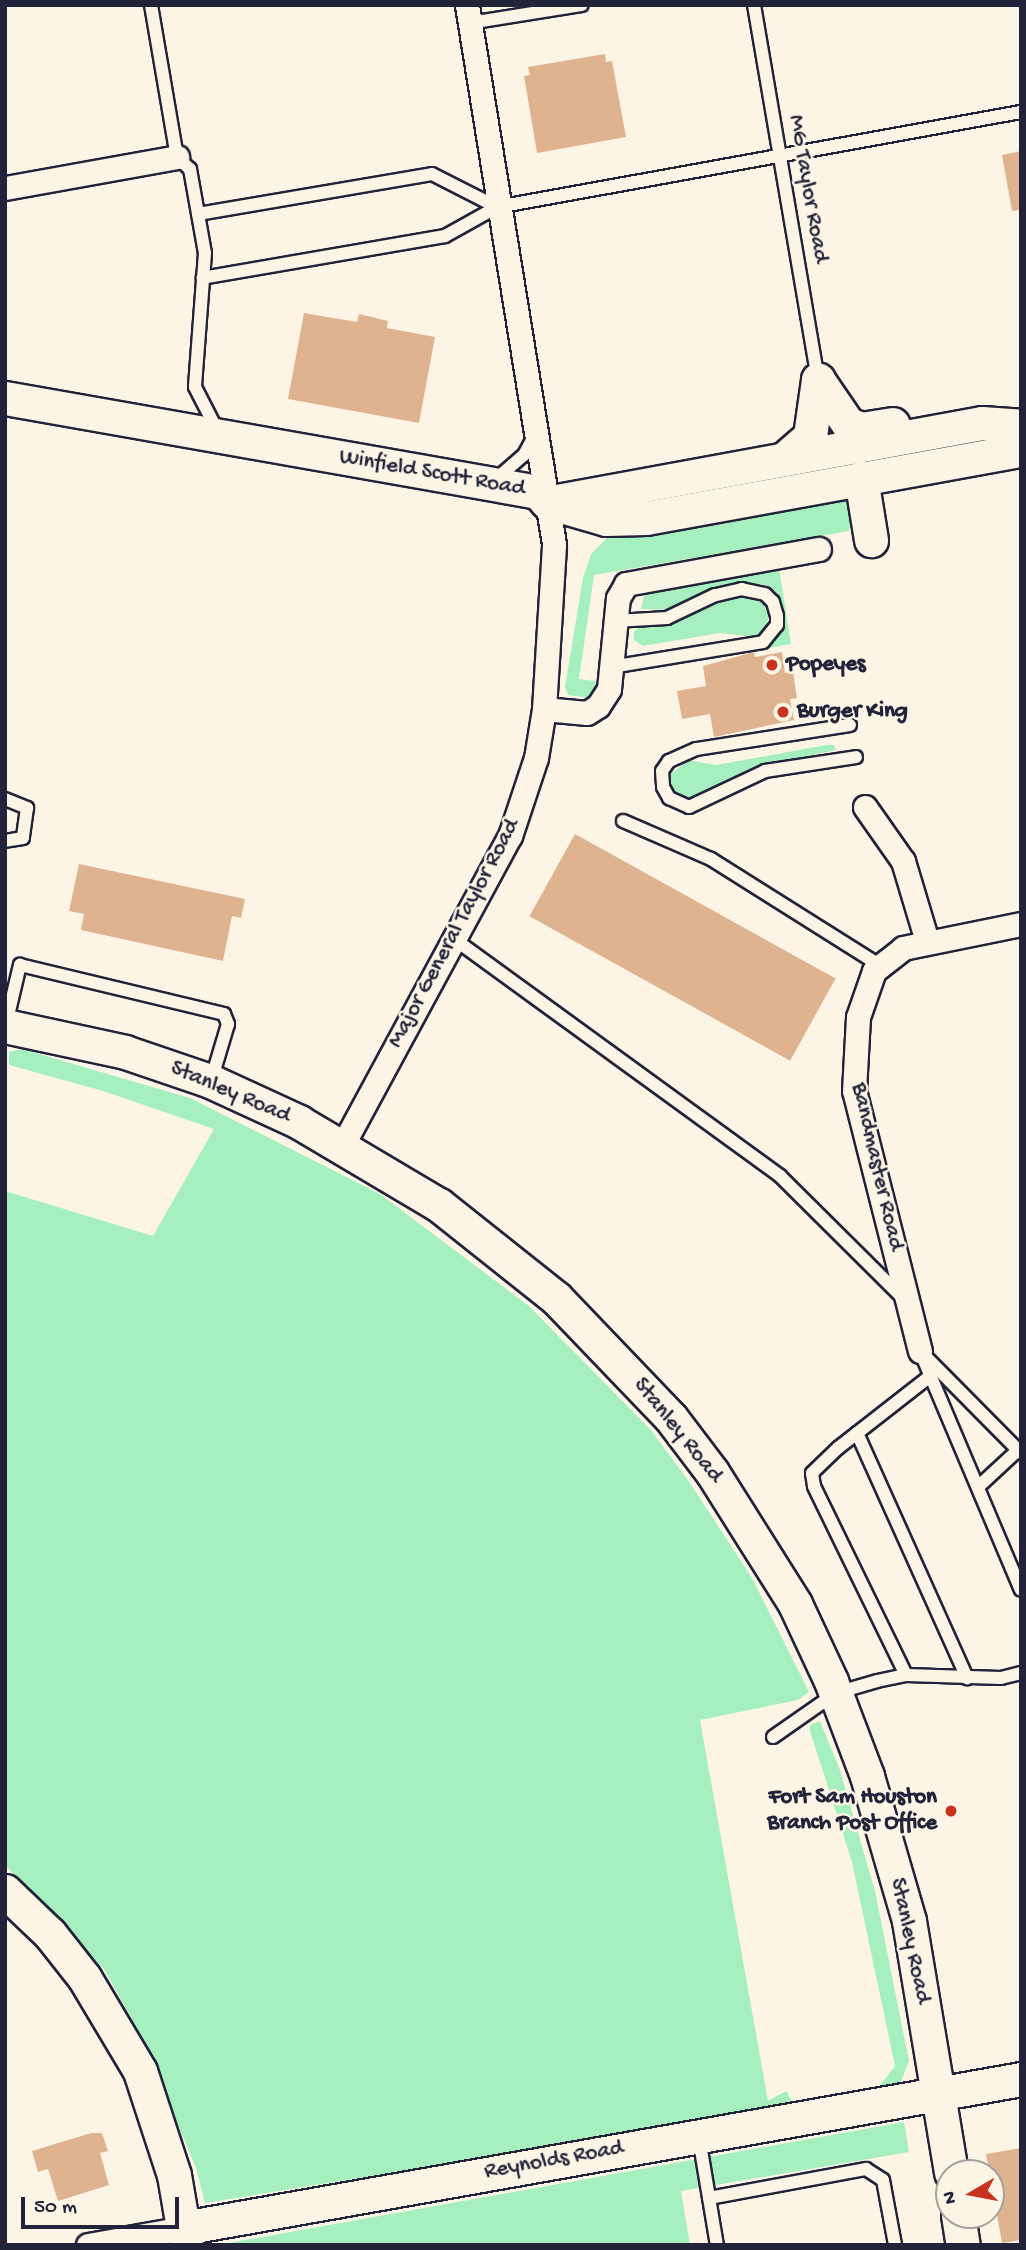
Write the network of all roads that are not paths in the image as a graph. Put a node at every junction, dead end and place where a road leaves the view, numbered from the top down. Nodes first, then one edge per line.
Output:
1 (150, 5) edge
2 (582, 5) edge
3 (754, 5) edge
4 (469, 14) edge
5 (1021, 112) edge
6 (780, 156) junction
7 (177, 157) junction
8 (5, 188) edge
9 (497, 207) junction
10 (198, 214) junction
11 (203, 278) junction
12 (818, 380) junction
13 (5, 398) edge
14 (982, 423) junction
15 (1021, 426) edge
16 (539, 428) junction
17 (222, 439) junction
18 (1021, 450) edge
19 (784, 459) junction
20 (861, 478) junction
21 (490, 484) junction
22 (547, 502) junction
23 (871, 540) dead end
24 (819, 549) dead end
25 (615, 621) junction
26 (611, 667) junction
27 (544, 709) junction
28 (850, 725) dead end
29 (856, 757) dead end
30 (5, 799) edge
31 (865, 807) dead end
32 (623, 821) dead end
33 (5, 841) edge
34 (1021, 924) edge
35 (454, 939) junction
36 (927, 941) junction
37 (881, 966) junction
38 (5, 1027) edge
39 (211, 1081) junction
40 (341, 1148) junction
41 (907, 1302) junction
42 (920, 1351) junction
43 (929, 1377) junction
44 (857, 1433) junction
45 (1019, 1452) edge
46 (978, 1488) junction
47 (1021, 1590) edge
48 (906, 1675) junction
49 (967, 1678) junction
50 (1019, 1678) edge
51 (836, 1693) junction
52 (773, 1737) dead end
53 (5, 1891) edge
54 (1021, 2079) edge
55 (937, 2093) junction
56 (698, 2136) junction
57 (949, 2159) edge
58 (709, 2199) junction
59 (184, 2236) edge
60 (88, 2245) edge
61 (718, 2245) edge
62 (895, 2245) edge

1 - 7 lane
2 - 4 lane
3 - 6 lane, MG Taylor Road
4 - 9 street, Major General Taylor Road
5 - 6 lane
6 - 9 lane
6 - 12 lane, MG Taylor Road
7 - 8 street
7 - 10 lane
9 - 10 lane
9 - 11 lane
9 - 16 street, Major General Taylor Road
10 - 11 lane
11 - 17 lane
12 - 14 street
12 - 19 street
13 - 17 street, Winfield Scott Road
14 - 15 street, Winfield Scott Road
14 - 19 street, Winfield Scott Road
16 - 21 lane
16 - 22 street, Major General Taylor Road
17 - 21 street, Winfield Scott Road
18 - 20 street
19 - 22 street, Winfield Scott Road
20 - 22 street
20 - 23 street
21 - 22 street, Winfield Scott Road
22 - 27 street, Major General Taylor Road
24 - 25 street
25 - 26 street
25 - 26 lane
26 - 27 street
27 - 35 street, Major General Taylor Road
28 - 29 lane
30 - 33 lane
31 - 36 street
32 - 37 lane
34 - 36 street, Bandmaster Road
35 - 40 street, Major General Taylor Road
35 - 41 lane
36 - 37 street, Bandmaster Road
37 - 41 street, Bandmaster Road
38 - 39 street, Stanley Road
38 - 39 lane
39 - 40 street, Stanley Road
40 - 51 street, Stanley Road
41 - 42 street, Bandmaster Road
42 - 43 lane
42 - 45 lane
43 - 44 lane
43 - 46 lane
44 - 48 lane
44 - 49 lane
45 - 46 lane
46 - 47 lane
48 - 49 lane
48 - 51 lane
49 - 50 lane
51 - 52 lane
51 - 55 street, Stanley Road
53 - 59 street
54 - 55 street, Reynolds Road
55 - 56 street, Reynolds Road
55 - 57 street, Stanley Road
56 - 58 lane
56 - 59 street, Reynolds Road
58 - 61 lane
58 - 62 lane
59 - 60 street, Reynolds Road

